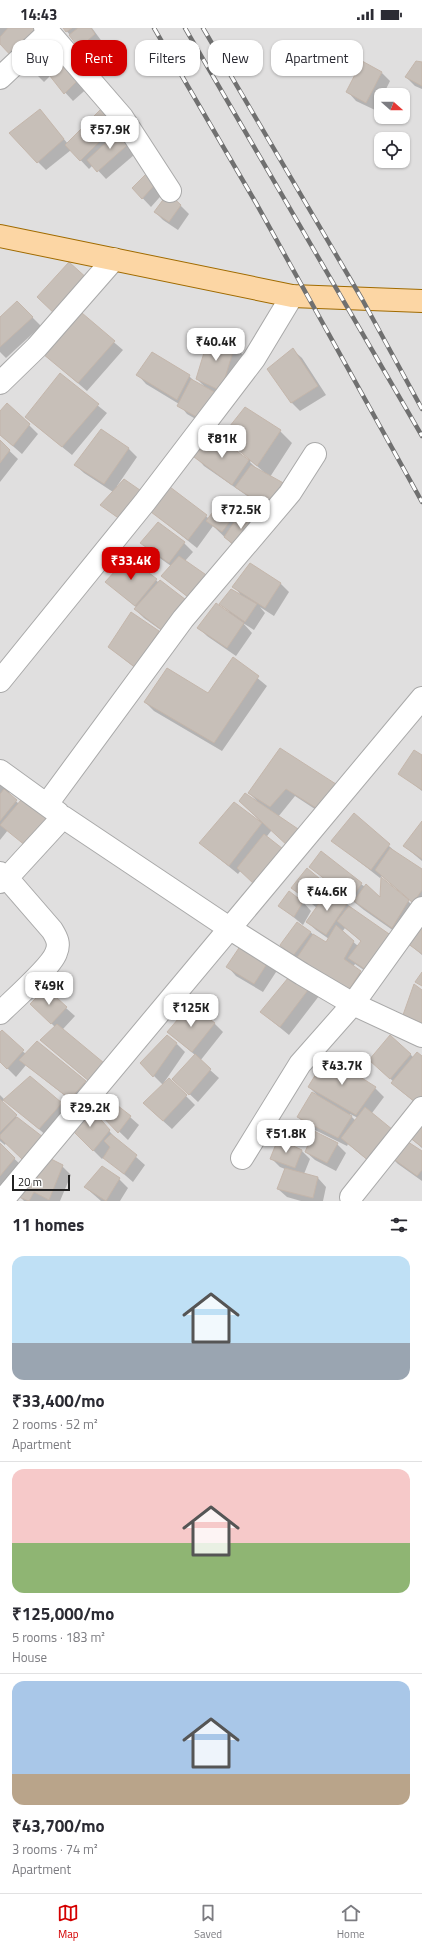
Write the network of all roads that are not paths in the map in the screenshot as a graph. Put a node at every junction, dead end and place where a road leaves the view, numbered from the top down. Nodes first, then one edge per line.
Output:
1 (47, 30) edge
2 (0, 78) edge
3 (170, 191) dead end
4 (0, 236) edge
5 (114, 259) junction
6 (292, 296) junction
7 (422, 301) edge
8 (0, 383) edge
9 (316, 454) dead end
10 (0, 681) edge
11 (422, 698) edge
12 (0, 771) edge
13 (47, 804) junction
14 (63, 818) junction
15 (2, 878) edge
16 (422, 908) edge
17 (229, 928) junction
18 (353, 1004) junction
19 (0, 1013) edge
20 (422, 1036) edge
21 (422, 1108) edge
22 (242, 1158) dead end
23 (351, 1197) dead end
24 (2, 1201) edge

1 - 2 street
1 - 3 street
4 - 5 main road
5 - 6 main road
5 - 8 street
6 - 7 main road
6 - 10 street
9 - 13 street
11 - 17 street
12 - 13 street
13 - 14 street
14 - 15 street
14 - 17 street
15 - 19 street
16 - 18 street
17 - 18 street
17 - 24 street
18 - 20 street
18 - 22 street
21 - 23 street

